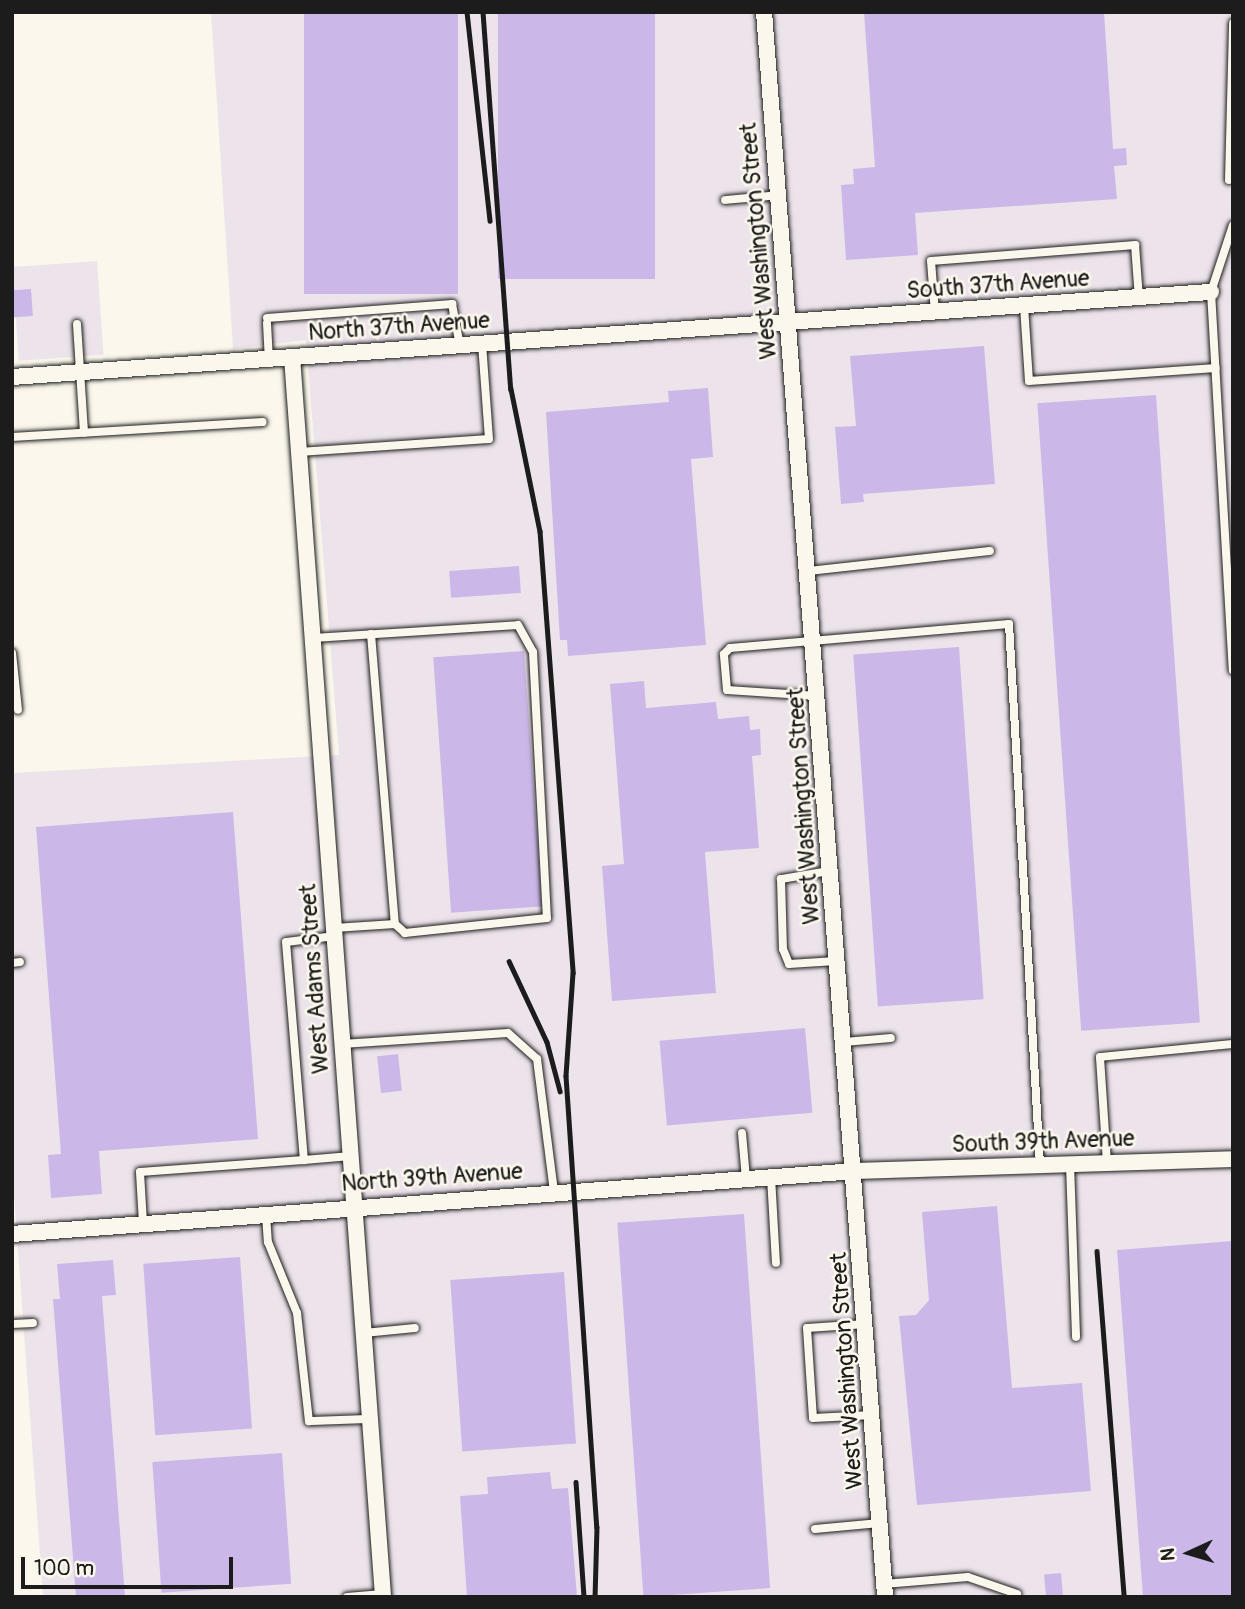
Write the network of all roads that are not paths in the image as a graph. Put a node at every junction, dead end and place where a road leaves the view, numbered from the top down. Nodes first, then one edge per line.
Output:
1 (764, 12) edge
2 (1233, 23) edge
3 (1229, 180) dead end
4 (779, 195) junction
5 (725, 200) dead end
6 (1233, 225) edge
7 (1229, 251) edge
8 (1211, 292) junction
9 (1139, 298) junction
10 (1024, 306) junction
11 (936, 313) junction
12 (789, 323) junction
13 (77, 324) dead end
14 (482, 344) junction
15 (460, 346) junction
16 (292, 357) junction
17 (269, 359) junction
18 (1216, 369) junction
19 (82, 373) junction
20 (12, 377) edge
21 (263, 422) dead end
22 (84, 433) junction
23 (12, 437) edge
24 (299, 452) junction
25 (990, 551) dead end
26 (808, 572) junction
27 (371, 634) junction
28 (313, 638) junction
29 (814, 640) junction
30 (12, 653) edge
31 (1233, 670) edge
32 (818, 696) junction
33 (18, 710) dead end
34 (832, 870) junction
35 (395, 924) junction
36 (334, 932) junction
37 (839, 961) junction
38 (891, 1038) dead end
39 (845, 1042) junction
40 (342, 1044) junction
41 (1233, 1044) edge
42 (742, 1133) dead end
43 (351, 1156) junction
44 (1233, 1159) edge
45 (304, 1160) junction
46 (1107, 1163) junction
47 (1070, 1164) junction
48 (1040, 1165) junction
49 (855, 1171) junction
50 (771, 1177) junction
51 (746, 1179) junction
52 (554, 1192) junction
53 (354, 1207) junction
54 (266, 1214) junction
55 (143, 1223) junction
56 (12, 1234) edge
57 (776, 1263) dead end
58 (33, 1323) dead end
59 (12, 1324) edge
60 (866, 1324) junction
61 (415, 1328) dead end
62 (364, 1333) junction
63 (1076, 1337) dead end
64 (873, 1415) junction
65 (370, 1419) junction
66 (880, 1523) junction
67 (815, 1529) dead end
68 (885, 1590) edge
69 (1017, 1594) dead end
70 (383, 1595) edge
71 (347, 1597) edge

1 - 4 street, West Washington Street
2 - 3 lane
4 - 5 lane
4 - 12 street, West Washington Street
6 - 7 lane
7 - 8 lane
8 - 9 street, South 37th Avenue
8 - 18 lane
9 - 10 street, South 37th Avenue
9 - 11 lane
10 - 11 street, South 37th Avenue
10 - 18 lane
11 - 12 street, South 37th Avenue
12 - 14 street, North 37th Avenue
12 - 26 street, West Washington Street
13 - 19 lane
14 - 15 street, North 37th Avenue
14 - 24 lane
15 - 16 street, North 37th Avenue
15 - 17 lane
16 - 17 street, North 37th Avenue
16 - 24 street, West Adams Street
17 - 19 street, North 37th Avenue
18 - 31 lane
19 - 20 street, North 37th Avenue
19 - 22 lane
21 - 22 lane
22 - 23 lane
24 - 28 street, West Adams Street
25 - 26 lane
26 - 29 street, West Washington Street
27 - 28 lane
27 - 35 lane
27 - 35 lane
28 - 36 street, West Adams Street
29 - 32 street, West Washington Street
29 - 32 lane
29 - 48 lane
30 - 33 lane
32 - 34 street, West Washington Street
34 - 37 street, West Washington Street
34 - 37 lane
35 - 36 lane
36 - 40 street, West Adams Street
36 - 45 lane
37 - 39 street, West Washington Street
38 - 39 lane
39 - 49 street, West Washington Street
40 - 43 street, West Adams Street
40 - 52 lane
41 - 46 lane
42 - 51 lane
43 - 45 lane
43 - 53 street, West Adams Street
44 - 46 street, South 39th Avenue
45 - 55 lane
46 - 47 street, South 39th Avenue
47 - 48 street, South 39th Avenue
47 - 63 lane
48 - 49 street, South 39th Avenue
49 - 50 street, North 39th Avenue
49 - 60 street, West Washington Street
50 - 51 street, North 39th Avenue
50 - 57 lane
51 - 52 street, North 39th Avenue
52 - 53 street, North 39th Avenue
53 - 54 street, North 39th Avenue
53 - 62 street, West Adams Street
54 - 55 street, North 39th Avenue
54 - 65 lane
55 - 56 street, North 39th Avenue
58 - 59 lane
60 - 64 street, West Washington Street
60 - 64 lane
61 - 62 lane
62 - 65 street, West Adams Street
64 - 66 street, West Washington Street
65 - 70 street, West Adams Street
66 - 67 lane
66 - 68 street, West Washington Street
68 - 69 lane
70 - 71 lane

